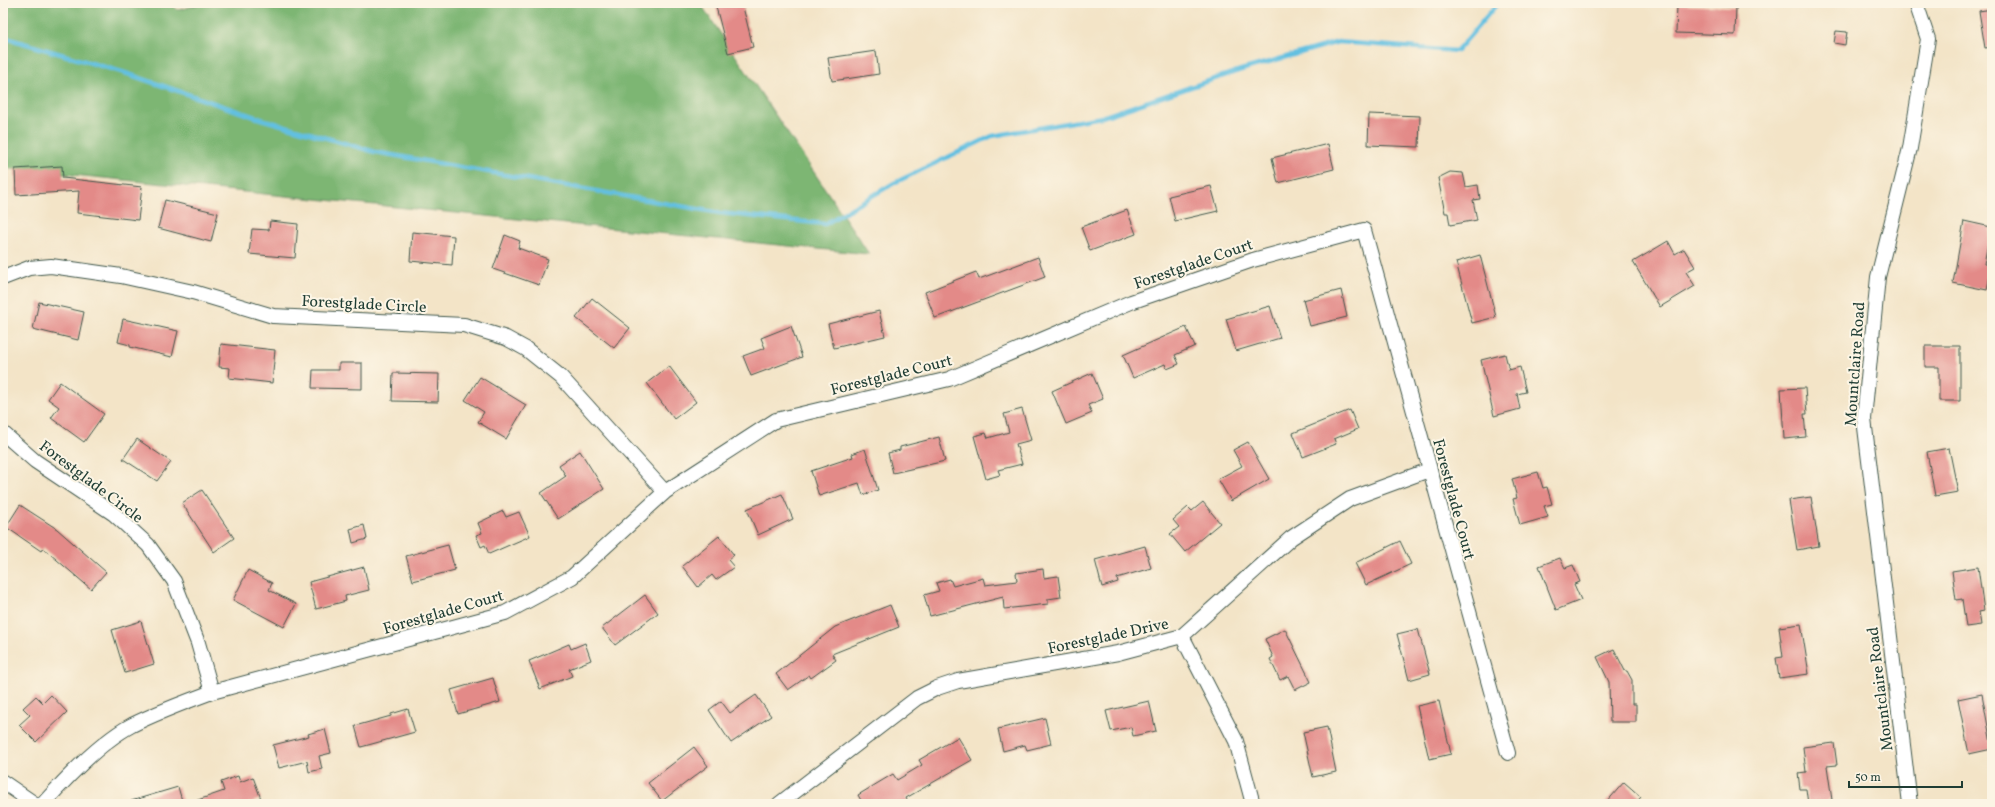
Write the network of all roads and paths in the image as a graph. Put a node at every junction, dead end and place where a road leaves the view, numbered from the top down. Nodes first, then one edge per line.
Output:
1 (1916, 3) edge
2 (3, 278) edge
3 (3, 433) edge
4 (1429, 470) junction
5 (665, 492) junction
6 (1182, 636) junction
7 (212, 692) junction
8 (1508, 753) dead end
9 (3, 782) edge
10 (35, 804) edge
11 (43, 804) edge
12 (779, 804) edge
13 (1253, 804) edge
14 (1910, 804) edge

1 - 14 street, Mountclaire Road
2 - 5 street, Forestglade Circle
3 - 7 street, Forestglade Circle
4 - 5 street, Forestglade Court
4 - 6 street, Forestglade Drive
4 - 8 street, Forestglade Court
5 - 7 street, Forestglade Court
6 - 12 street, Forestglade Drive
6 - 13 street
7 - 11 street, Forestglade Court
9 - 10 street

